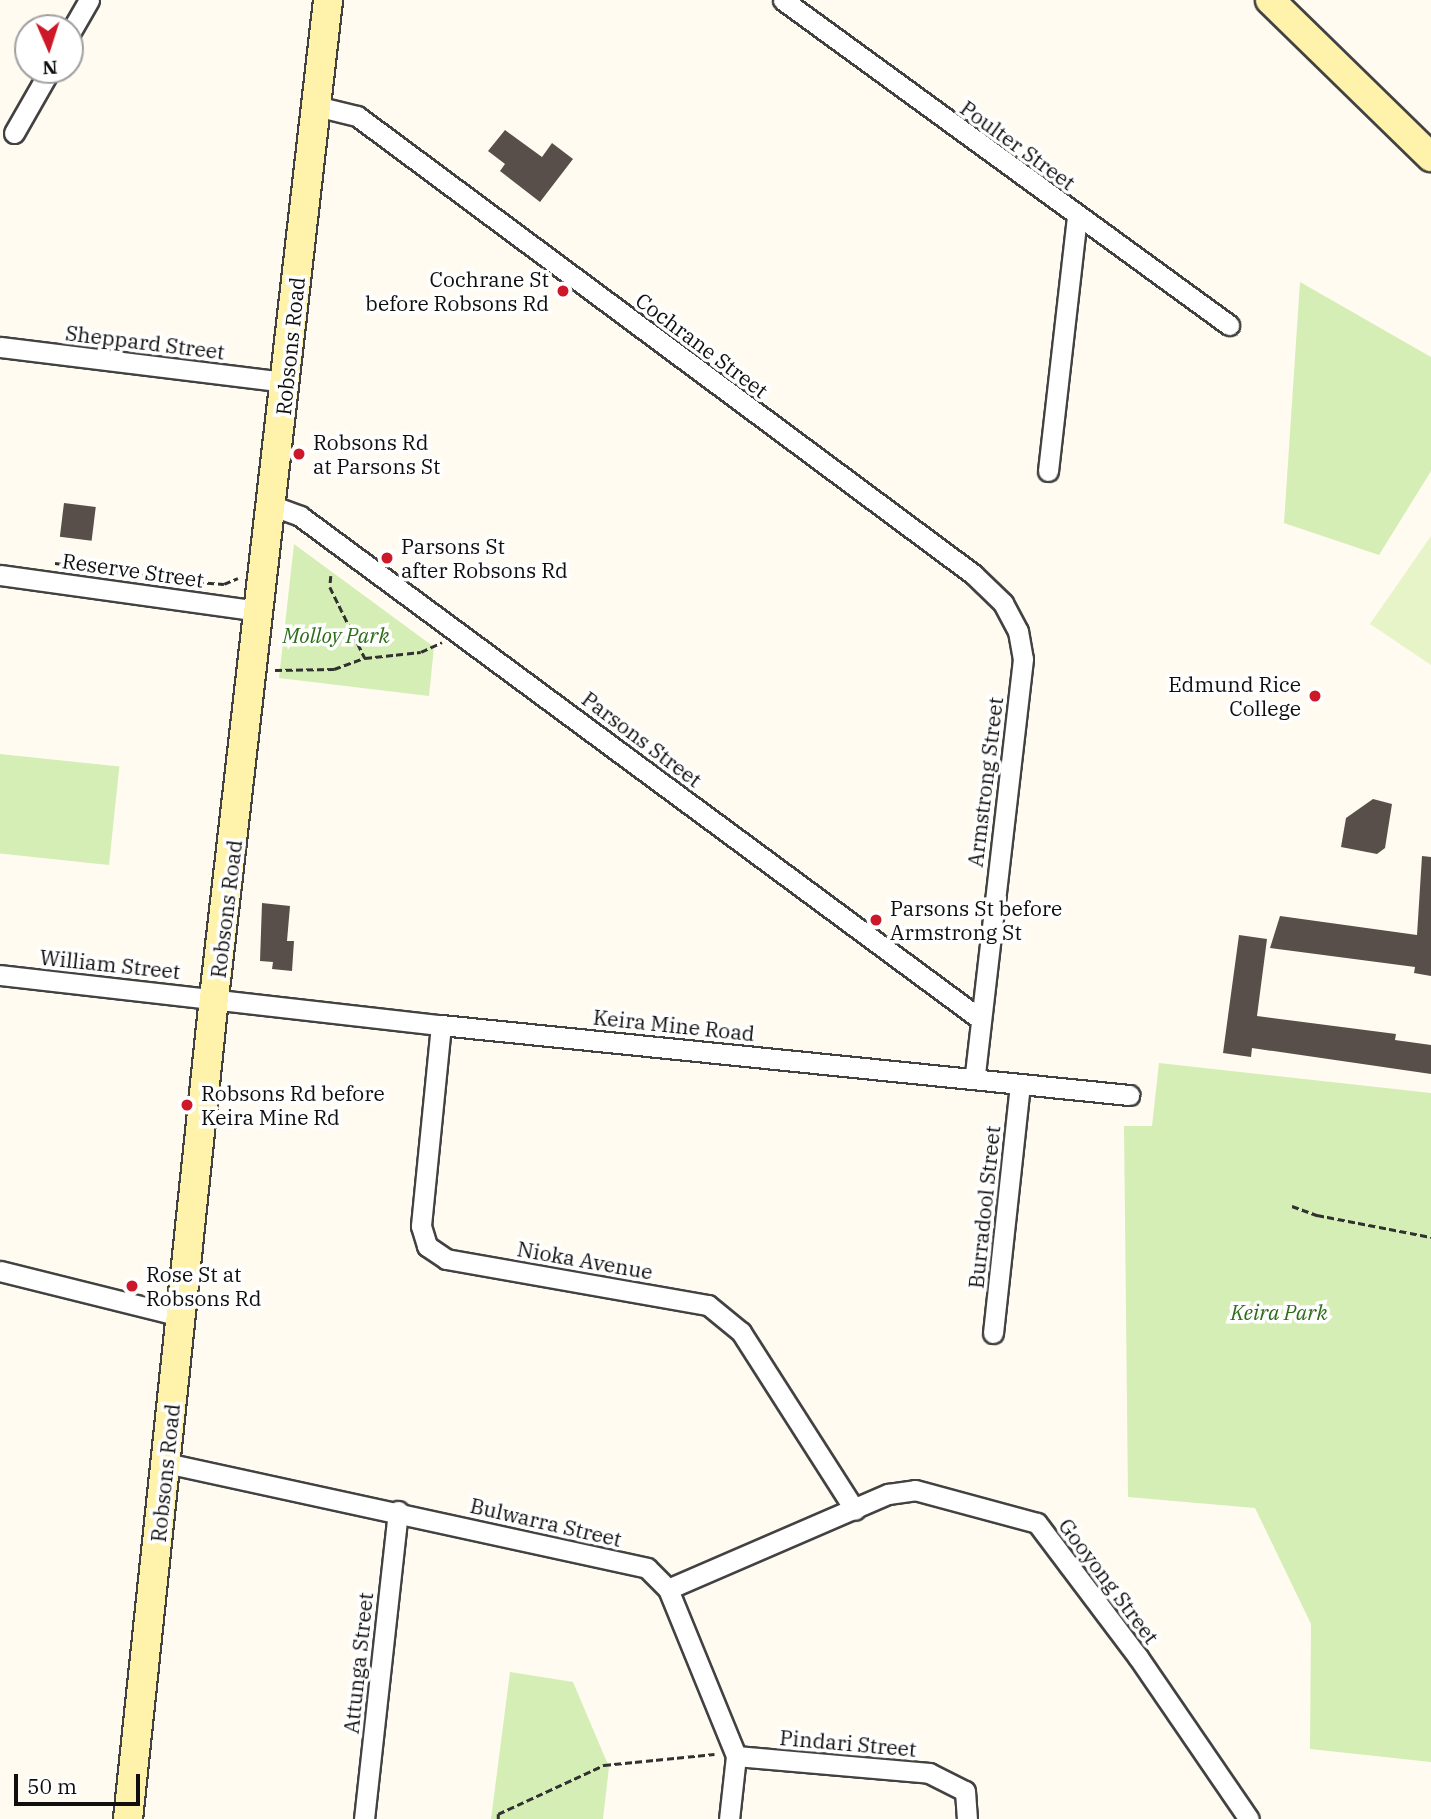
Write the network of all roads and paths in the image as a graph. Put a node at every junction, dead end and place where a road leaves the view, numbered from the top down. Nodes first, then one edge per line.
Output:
1 (328, 0) edge
2 (1270, 0) edge
3 (785, 1) edge
4 (42, 84) edge
5 (316, 106) junction
6 (15, 133) dead end
7 (1431, 157) edge
8 (1077, 217) junction
9 (1229, 325) dead end
10 (0, 346) edge
11 (285, 382) junction
12 (1048, 471) dead end
13 (272, 506) junction
14 (54, 563) dead end
15 (0, 575) edge
16 (241, 576) dead end
17 (331, 576) dead end
18 (260, 611) junction
19 (460, 632) junction
20 (365, 658) junction
21 (1023, 659) joint
22 (272, 670) dead end
23 (0, 975) edge
24 (214, 998) junction
25 (979, 1018) junction
26 (441, 1025) junction
27 (975, 1077) junction
28 (1020, 1085) junction
29 (1129, 1095) dead end
30 (1292, 1206) dead end
31 (1431, 1237) edge
32 (0, 1271) edge
33 (180, 1316) junction
34 (993, 1333) dead end
35 (166, 1463) junction
36 (855, 1510) junction
37 (398, 1511) junction
38 (668, 1589) junction
39 (734, 1754) junction
40 (128, 1819) edge
41 (364, 1819) edge
42 (498, 1819) edge
43 (729, 1819) edge
44 (967, 1819) edge
45 (1248, 1819) edge

1 - 5 main road, Robsons Road
2 - 7 main road
3 - 8 street, Poulter Street
4 - 6 street
5 - 11 main road, Robsons Road
5 - 21 street, Cochrane Street
8 - 9 street, Poulter Street
8 - 12 street
10 - 11 street, Sheppard Street
11 - 13 main road, Robsons Road
13 - 18 main road, Robsons Road
13 - 19 street, Parsons Street
14 - 16 path
15 - 18 street, Reserve Street
17 - 20 path
18 - 24 main road, Robsons Road
19 - 20 path
19 - 25 street, Parsons Street
20 - 22 path
21 - 25 street, Armstrong Street
23 - 24 street, William Street
24 - 26 street, Keira Mine Road
24 - 33 main road, Robsons Road
25 - 27 street, Armstrong Street
26 - 27 street, Keira Mine Road
26 - 36 street, Nioka Avenue
27 - 28 street, Keira Mine Road
28 - 29 street, Keira Mine Road
28 - 34 street, Burradool Street
30 - 31 path
32 - 33 street
33 - 35 main road, Robsons Road
35 - 37 street, Bulwarra Street
35 - 40 main road, Robsons Road
36 - 38 street, Gooyong Street
36 - 45 street, Gooyong Street
37 - 38 street, Bulwarra Street
37 - 41 street, Attunga Street
38 - 39 street, Bulwarra Street
39 - 42 path
39 - 43 street, Bulwarra Street
39 - 44 street, Pindari Street

